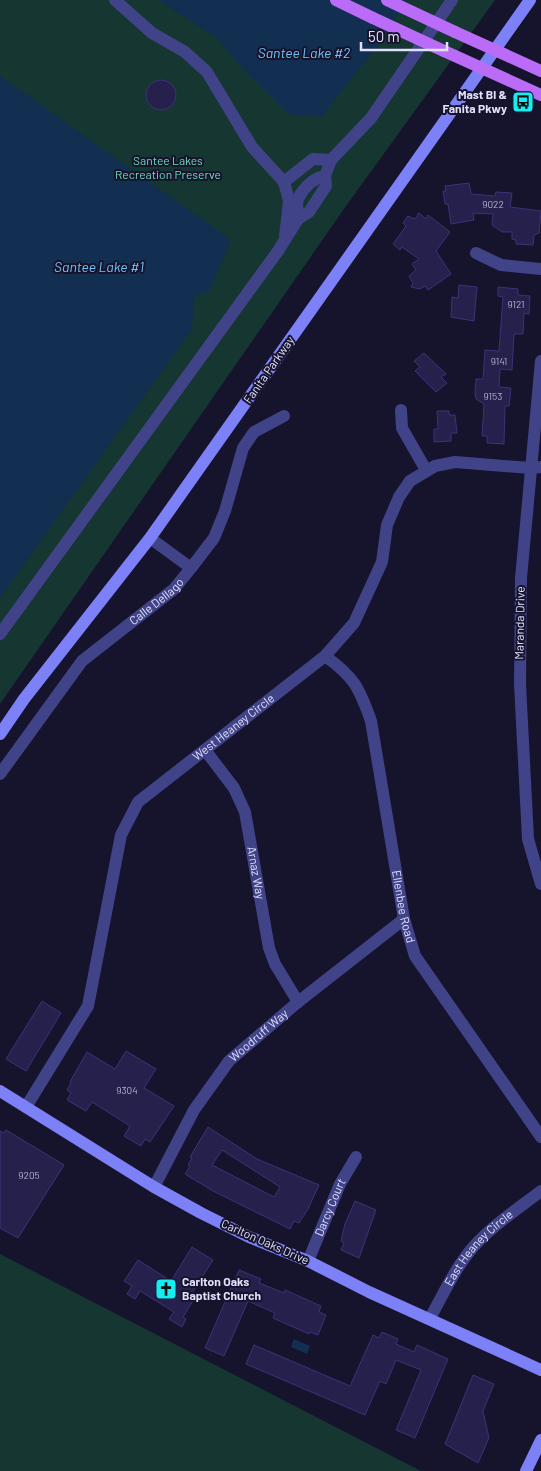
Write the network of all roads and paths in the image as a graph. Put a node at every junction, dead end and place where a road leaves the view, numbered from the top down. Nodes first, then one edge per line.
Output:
1 (115, 0) edge
2 (336, 0) edge
3 (387, 0) edge
4 (452, 0) edge
5 (530, 0) edge
6 (496, 49) junction
7 (482, 68) junction
8 (541, 71) edge
9 (541, 95) edge
10 (331, 160) junction
11 (284, 182) junction
12 (284, 242) junction
13 (476, 253) dead end
14 (541, 269) edge
15 (541, 362) edge
16 (401, 410) dead end
17 (284, 416) dead end
18 (536, 467) edge
19 (426, 470) junction
20 (150, 538) junction
21 (191, 568) junction
22 (0, 634) edge
23 (326, 656) junction
24 (0, 734) edge
25 (205, 750) junction
26 (0, 774) edge
27 (541, 884) edge
28 (404, 919) junction
29 (298, 1002) junction
30 (0, 1091) edge
31 (26, 1107) junction
32 (541, 1137) edge
33 (356, 1157) dead end
34 (154, 1187) junction
35 (541, 1191) edge
36 (308, 1261) junction
37 (430, 1318) junction
38 (541, 1370) edge
39 (541, 1440) edge
40 (526, 1471) edge

1 - 11 street
2 - 7 main road, bridge
3 - 6 main road, bridge
4 - 10 street
5 - 6 street, Fanita Parkway
6 - 7 street, Fanita Parkway
6 - 8 main road
7 - 9 main road
7 - 20 street, Fanita Parkway
10 - 11 street
10 - 12 street
11 - 12 street
12 - 22 street
13 - 14 street
15 - 18 street, Maranda Drive
16 - 19 street
17 - 21 street, Calle Dellago
18 - 19 street, West Heaney Circle
18 - 27 street, Maranda Drive
19 - 23 street, West Heaney Circle
20 - 21 street
20 - 24 street, Fanita Parkway
21 - 26 street, Calle Dellago
23 - 25 street, West Heaney Circle
23 - 28 street, Ellenbee Road
25 - 29 street, Arnaz Way
25 - 31 street, West Heaney Circle
28 - 29 street, Woodruff Way
28 - 32 street, Ellenbee Road
29 - 34 street, Woodruff Way
30 - 31 street, Carlton Oaks Drive
31 - 34 street, Carlton Oaks Drive
33 - 36 street, Darcy Court
34 - 36 street, Carlton Oaks Drive
35 - 37 street, East Heaney Circle
36 - 37 street, Carlton Oaks Drive
37 - 38 street, Carlton Oaks Drive
39 - 40 street

